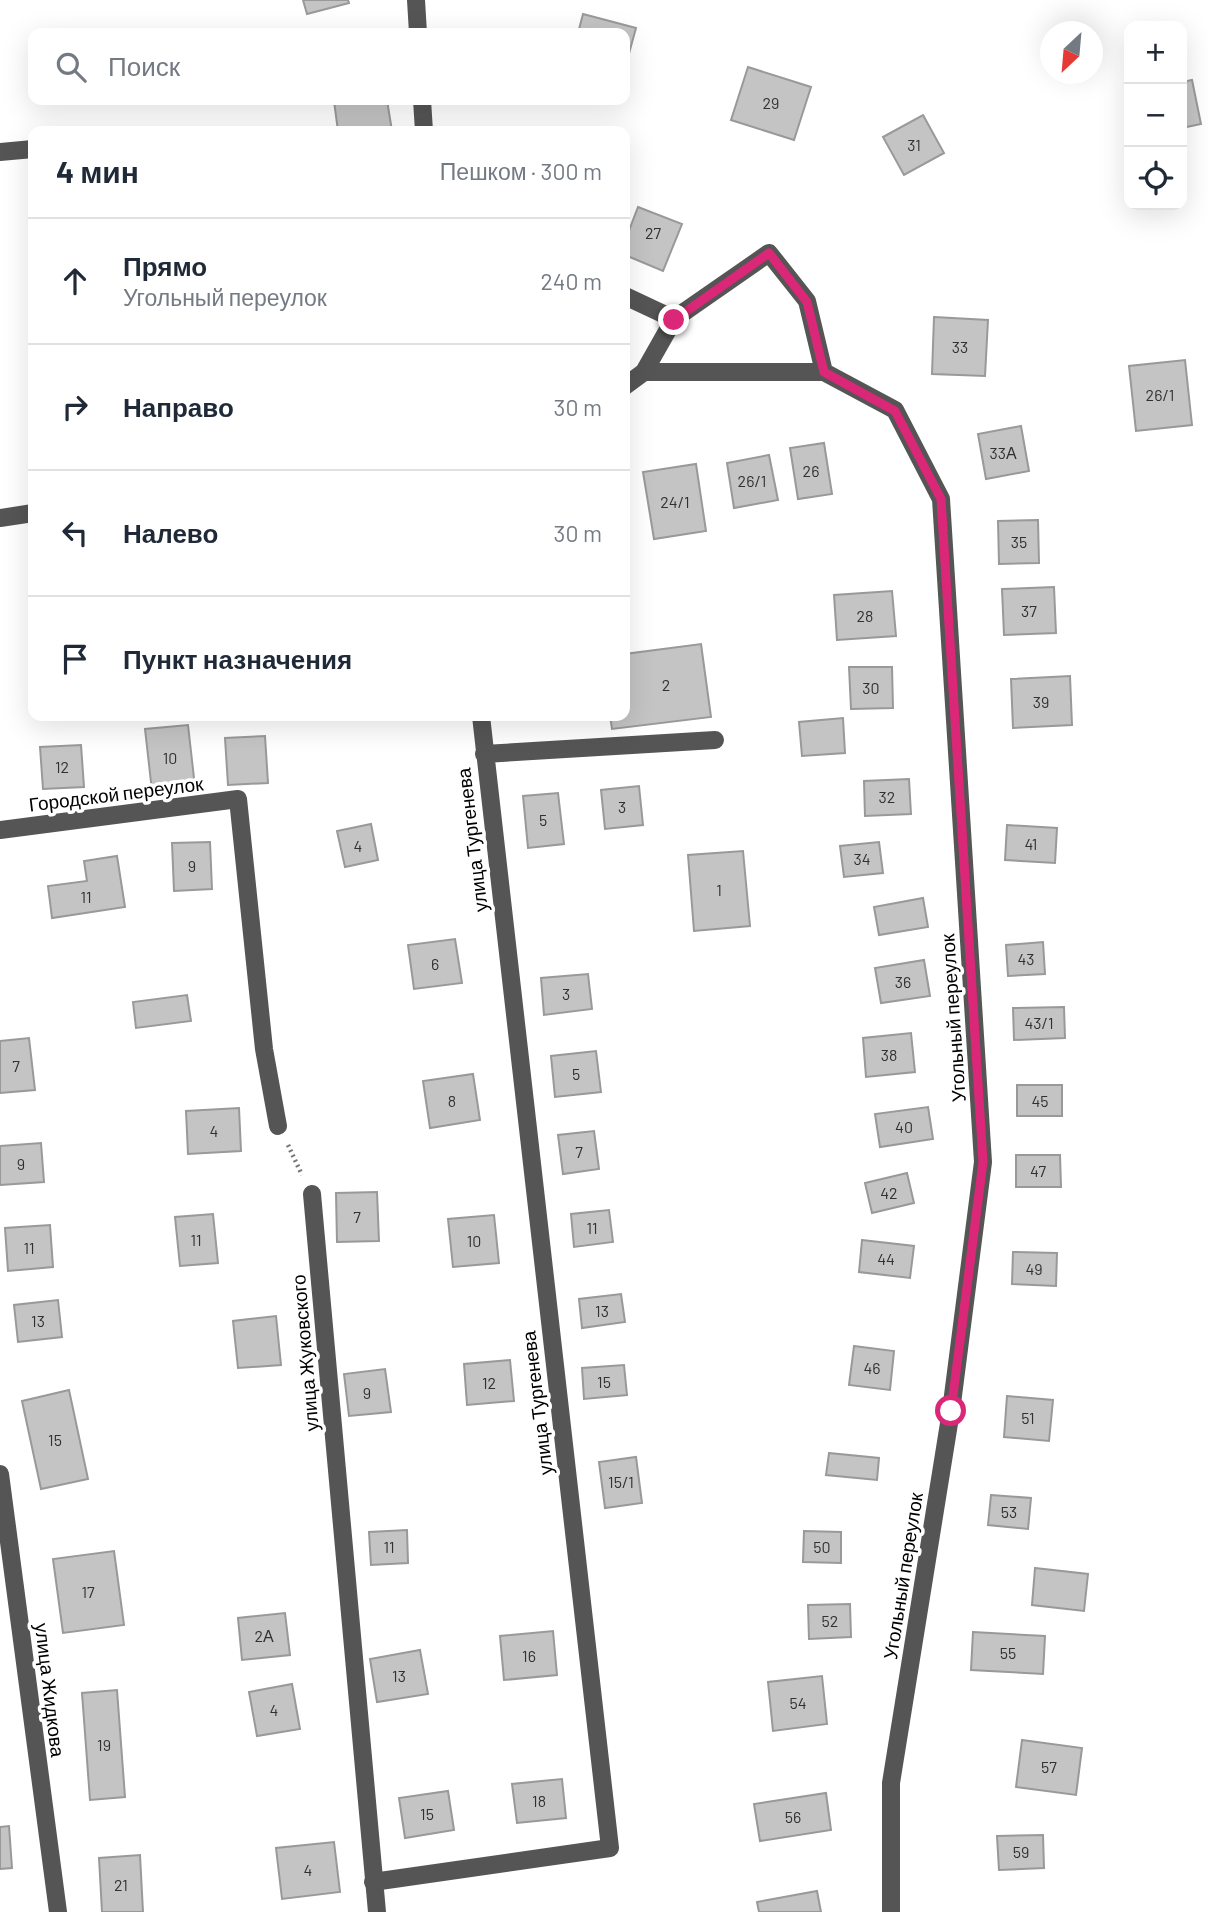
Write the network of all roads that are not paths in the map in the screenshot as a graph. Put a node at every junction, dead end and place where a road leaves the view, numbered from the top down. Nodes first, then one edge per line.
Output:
1 (415, 0) edge
2 (418, 28) edge
3 (422, 105) edge
4 (424, 126) edge
5 (28, 149) edge
6 (0, 152) edge
7 (630, 298) edge
8 (674, 320) junction
9 (644, 372) junction
10 (824, 372) junction
11 (630, 382) edge
12 (28, 514) edge
13 (0, 518) edge
14 (481, 721) edge
15 (715, 740) dead end
16 (484, 754) junction
17 (0, 830) edge
18 (278, 1126) road end
19 (312, 1194) road end
20 (0, 1474) edge
21 (373, 1882) junction
22 (58, 1912) edge
23 (377, 1912) edge
24 (891, 1912) edge

1 - 2 street
3 - 4 street
5 - 6 street
7 - 8 street
8 - 9 street
8 - 10 street
9 - 10 street, Угольный переулок
9 - 11 street
10 - 24 street, Угольный переулок
12 - 13 street
14 - 16 street, улица Тургенева
15 - 16 street
16 - 21 street, улица Тургенева
17 - 18 street, Городской переулок
19 - 21 street, улица Жуковского
20 - 22 street, улица Жидкова
21 - 23 street, улица Жуковского

